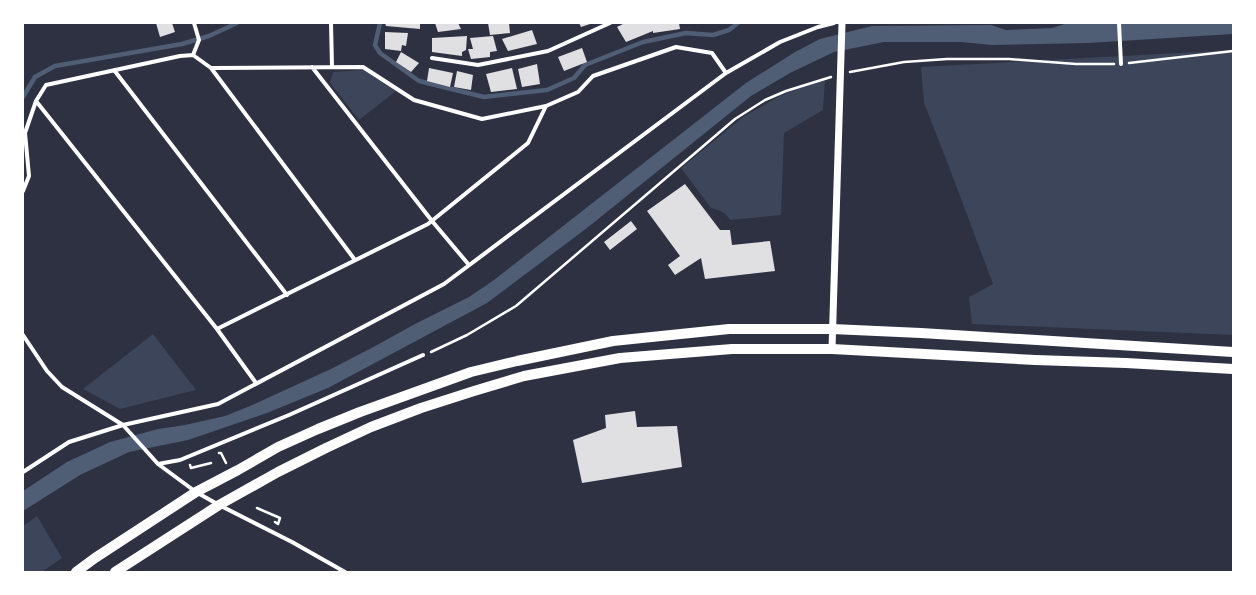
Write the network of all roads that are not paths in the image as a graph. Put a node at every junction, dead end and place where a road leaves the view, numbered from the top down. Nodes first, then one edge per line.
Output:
1 (194, 23) edge
2 (331, 23) edge
3 (610, 23) edge
4 (834, 23) edge
5 (842, 23) edge
6 (1119, 23) edge
7 (193, 55) junction
8 (432, 58) dead end
9 (1121, 64) road end
10 (312, 67) junction
11 (332, 67) junction
12 (210, 68) junction
13 (114, 70) junction
14 (726, 73) junction
15 (36, 101) junction
16 (546, 106) junction
17 (23, 191) edge
18 (432, 220) junction
19 (355, 260) junction
20 (469, 265) junction
21 (287, 294) junction
22 (217, 329) junction
23 (832, 329) junction
24 (23, 335) edge
25 (832, 349) junction
26 (1233, 352) edge
27 (423, 356) road end
28 (1233, 369) edge
29 (256, 384) junction
30 (123, 425) junction
31 (158, 464) junction
32 (23, 472) edge
33 (196, 492) junction
34 (219, 506) junction
35 (76, 572) edge
36 (115, 572) edge
37 (345, 572) edge

1 - 7 street
2 - 11 street
3 - 8 street
4 - 14 street
5 - 23 street
6 - 9 street
7 - 12 street
7 - 13 street
10 - 11 street
10 - 12 street
10 - 18 street
11 - 16 street
12 - 19 street
13 - 15 street
13 - 21 street
14 - 16 street
14 - 20 street
15 - 17 street
15 - 22 street
16 - 18 street
18 - 19 street
18 - 20 street
19 - 21 street
20 - 29 street
21 - 22 street
22 - 29 street
23 - 25 street
23 - 26 main road
23 - 33 main road
24 - 30 street
25 - 28 main road
25 - 34 main road
27 - 31 street
29 - 30 street
30 - 31 street
30 - 32 street
31 - 33 street
33 - 34 street
33 - 35 main road
34 - 36 main road
34 - 37 street

